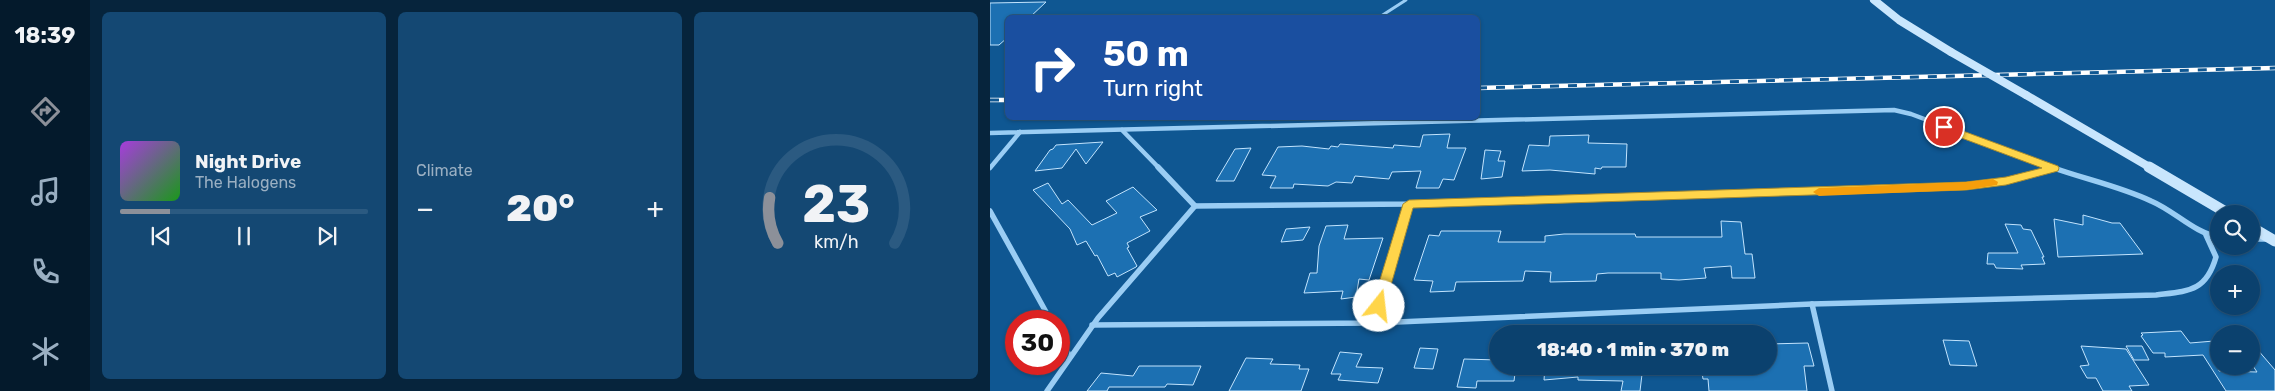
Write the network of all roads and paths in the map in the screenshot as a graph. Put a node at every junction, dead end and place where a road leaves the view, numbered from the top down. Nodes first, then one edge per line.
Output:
1 (1406, 0) edge
2 (1874, 0) edge
3 (1383, 15) edge
4 (1122, 130) junction
5 (1020, 132) junction
6 (990, 133) edge
7 (990, 168) edge
8 (2054, 168) junction
9 (1409, 204) junction
10 (2214, 205) edge
11 (1195, 206) junction
12 (990, 211) edge
13 (2260, 232) edge
14 (2206, 235) junction
15 (2210, 236) edge
16 (2260, 239) edge
17 (2273, 240) edge
18 (1812, 304) junction
19 (1045, 310) edge
20 (1374, 323) junction
21 (1092, 325) junction
22 (1070, 354) edge
23 (1057, 375) edge
24 (1047, 391) edge
25 (1832, 391) edge

1 - 3 lane
2 - 10 street, bridge
4 - 5 street
4 - 8 street
4 - 11 street
5 - 6 street
5 - 7 street
8 - 9 street
8 - 14 street
9 - 11 street
9 - 20 street
11 - 21 street
12 - 19 street
13 - 17 street
14 - 15 street
14 - 18 street
16 - 17 street
18 - 20 street
18 - 25 street
20 - 21 street
21 - 22 street
23 - 24 street

